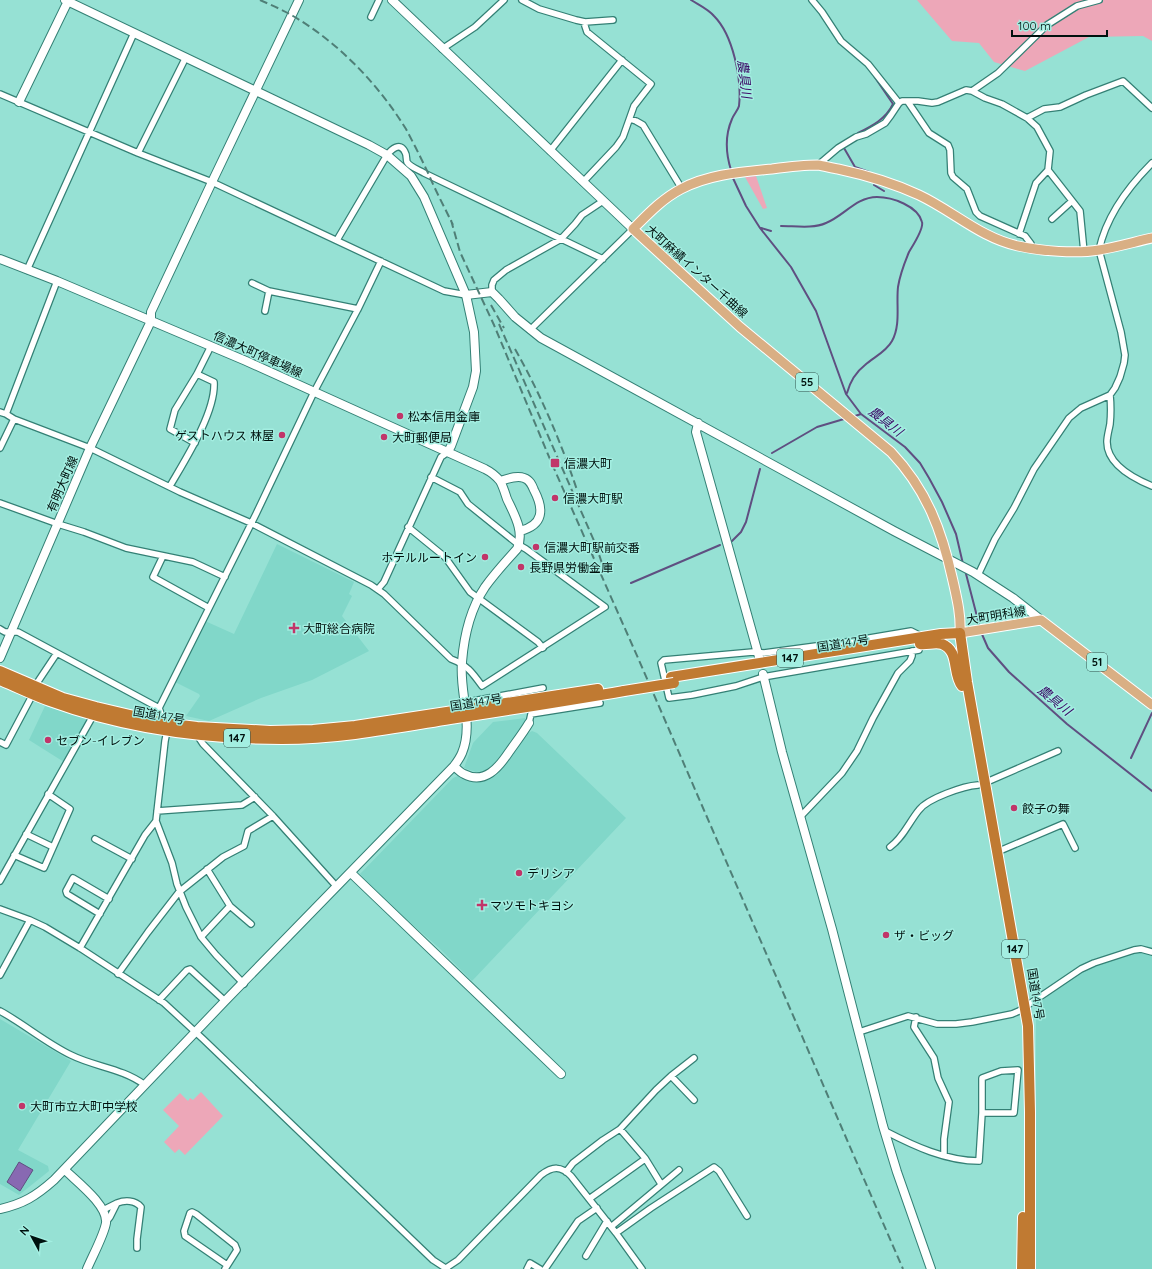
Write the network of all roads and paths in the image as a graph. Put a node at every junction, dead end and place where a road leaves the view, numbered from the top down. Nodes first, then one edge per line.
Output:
1 (299, 0) edge
2 (379, 0) edge
3 (392, 0) edge
4 (504, 0) edge
5 (522, 0) edge
6 (812, 0) edge
7 (1099, 0) edge
8 (66, 1) edge
9 (371, 17) dead end
10 (613, 20) dead end
11 (584, 22) junction
12 (134, 33) junction
13 (442, 49) junction
14 (186, 57) junction
15 (622, 60) junction
16 (256, 91) junction
17 (972, 91) junction
18 (0, 94) edge
19 (19, 102) junction
20 (908, 102) junction
21 (898, 103) junction
22 (1152, 108) edge
23 (1027, 118) junction
24 (630, 119) junction
25 (89, 131) junction
26 (550, 151) junction
27 (138, 153) junction
28 (387, 155) junction
29 (1152, 163) edge
30 (818, 165) junction
31 (1048, 170) junction
32 (212, 182) junction
33 (583, 182) junction
34 (682, 189) junction
35 (603, 201) junction
36 (1072, 201) junction
37 (1052, 219) dead end
38 (633, 229) junction
39 (1019, 234) junction
40 (561, 239) junction
41 (336, 240) junction
42 (1151, 240) edge
43 (1032, 249) junction
44 (1099, 250) junction
45 (1084, 252) junction
46 (0, 259) edge
47 (602, 259) junction
48 (381, 261) junction
49 (27, 270) junction
50 (58, 281) junction
51 (252, 283) dead end
52 (269, 291) junction
53 (492, 292) junction
54 (466, 295) junction
55 (358, 309) junction
56 (265, 311) dead end
57 (151, 320) junction
58 (530, 330) junction
59 (211, 346) junction
60 (197, 374) junction
61 (314, 392) junction
62 (1110, 395) junction
63 (0, 412) edge
64 (6, 414) junction
65 (14, 419) junction
66 (698, 423) junction
67 (195, 443) junction
68 (0, 448) edge
69 (90, 448) junction
70 (448, 452) junction
71 (432, 477) junction
72 (500, 481) junction
73 (170, 486) junction
74 (1152, 486) edge
75 (0, 503) edge
76 (251, 523) junction
77 (58, 524) junction
78 (408, 527) junction
79 (520, 531) junction
80 (519, 545) junction
81 (163, 556) junction
82 (951, 560) junction
83 (975, 573) junction
84 (225, 577) junction
85 (378, 589) junction
86 (478, 599) junction
87 (209, 608) junction
88 (1041, 620) junction
89 (0, 629) edge
90 (11, 632) junction
91 (960, 633) junction
92 (919, 640) junction
93 (543, 648) junction
94 (912, 651) junction
95 (57, 653) junction
96 (758, 655) junction
97 (0, 658) edge
98 (462, 663) junction
99 (0, 671) edge
100 (763, 676) junction
101 (0, 680) edge
102 (962, 686) junction
103 (543, 688) dead end
104 (34, 690) junction
105 (600, 703) dead end
106 (1152, 705) edge
107 (159, 708) junction
108 (466, 713) junction
109 (94, 714) junction
110 (529, 723) joint
111 (166, 727) junction
112 (197, 730) junction
113 (0, 742) edge
114 (1058, 751) dead end
115 (454, 766) junction
116 (981, 784) junction
117 (48, 794) junction
118 (255, 797) junction
119 (157, 811) junction
120 (273, 816) junction
121 (800, 817) junction
122 (156, 821) junction
123 (26, 834) junction
124 (95, 839) dead end
125 (53, 847) junction
126 (890, 847) dead end
127 (1075, 848) dead end
128 (997, 852) junction
129 (14, 855) junction
130 (132, 859) junction
131 (207, 869) junction
132 (351, 873) junction
133 (0, 881) edge
134 (337, 887) junction
135 (180, 892) junction
136 (109, 899) junction
137 (230, 906) junction
138 (0, 908) edge
139 (100, 914) junction
140 (30, 920) junction
141 (251, 924) dead end
142 (201, 937) junction
143 (80, 948) junction
144 (1152, 952) edge
145 (1, 971) edge
146 (118, 974) junction
147 (244, 984) junction
148 (159, 1000) junction
149 (225, 1002) junction
150 (1022, 1009) junction
151 (0, 1011) edge
152 (916, 1018) junction
153 (859, 1032) junction
154 (196, 1033) junction
155 (694, 1058) dead end
156 (561, 1074) dead end
157 (671, 1076) junction
158 (145, 1085) junction
159 (694, 1100) dead end
160 (982, 1113) junction
161 (620, 1129) junction
162 (885, 1132) junction
163 (944, 1155) junction
164 (645, 1159) junction
165 (65, 1170) junction
166 (679, 1170) dead end
167 (566, 1172) junction
168 (661, 1184) junction
169 (589, 1199) junction
170 (117, 1203) junction
171 (597, 1208) junction
172 (0, 1209) edge
173 (104, 1210) junction
174 (747, 1216) dead end
175 (607, 1221) junction
176 (106, 1222) junction
177 (612, 1226) junction
178 (616, 1232) junction
179 (137, 1248) dead end
180 (586, 1256) dead end
181 (226, 1267) edge
182 (87, 1269) edge
183 (446, 1269) edge
184 (527, 1269) edge
185 (540, 1269) edge
186 (545, 1269) edge
187 (642, 1269) edge
188 (931, 1269) edge
189 (1022, 1269) edge
190 (1030, 1269) edge

1 - 16 street, 有明大町線
2 - 9 street
3 - 13 street
4 - 13 street
5 - 11 street
6 - 21 street
7 - 17 street
8 - 12 street
8 - 19 street
10 - 11 street
11 - 15 street
12 - 14 street
12 - 25 street
13 - 26 street
14 - 16 street
14 - 27 street
15 - 24 street
15 - 26 street
16 - 28 street
16 - 32 street, 有明大町線
17 - 20 street
17 - 23 street
18 - 19 street
19 - 25 street
20 - 21 street
20 - 39 street
21 - 30 street
22 - 23 street
23 - 31 street
24 - 33 street
24 - 34 street
25 - 27 street
25 - 49 street
26 - 33 street
27 - 32 street
28 - 40 street
28 - 41 street
28 - 54 street
29 - 44 street
30 - 34 main road, 大町麻績インター千曲線
30 - 43 main road, 大町麻績インター千曲線
31 - 36 street
31 - 39 street
32 - 41 street
32 - 57 street, 有明大町線
33 - 35 street
34 - 38 main road, 大町麻績インター千曲線
35 - 38 street
35 - 40 street
36 - 37 street
36 - 45 street
38 - 47 street
38 - 82 main road, 大町麻績インター千曲線 / 55
39 - 43 street
40 - 47 street
40 - 53 street
41 - 48 street
42 - 44 main road, 大町麻績インター千曲線
43 - 45 main road, 大町麻績インター千曲線
44 - 45 main road, 大町麻績インター千曲線
44 - 62 street
46 - 49 street, 信濃大町停車場線
47 - 58 street
48 - 54 street
48 - 55 street
49 - 50 street, 信濃大町停車場線
50 - 57 street, 信濃大町停車場線
50 - 64 street
51 - 52 street
52 - 55 street
52 - 56 street
53 - 54 street
53 - 58 street
54 - 70 street
55 - 61 street
57 - 59 street, 信濃大町停車場線
57 - 69 street, 有明大町線
58 - 66 street
59 - 60 street
59 - 61 street, 信濃大町停車場線
60 - 67 street
60 - 67 street
61 - 70 street, 信濃大町停車場線
61 - 76 street
62 - 74 street
62 - 83 street
63 - 64 street
64 - 65 street
65 - 68 street
65 - 69 street
66 - 82 street
66 - 96 street
67 - 73 street
69 - 73 street
69 - 77 street, 有明大町線
70 - 71 street
70 - 72 street, 信濃大町停車場線
71 - 78 street
71 - 80 street
72 - 79 street
72 - 79 street
73 - 76 street
75 - 77 street
76 - 84 street
76 - 85 street
77 - 81 street
77 - 90 street, 有明大町線
78 - 85 street
78 - 86 street
79 - 80 street
80 - 86 street
80 - 93 street
81 - 84 street
81 - 87 street
82 - 83 street
82 - 91 main road, 大町麻績インター千曲線 / 55
83 - 88 street
84 - 87 street
85 - 98 street
86 - 93 street
86 - 98 street
87 - 107 street
88 - 91 main road, 大町明科線
88 - 106 main road, 大町明科線 / 51
89 - 90 street
90 - 95 street
90 - 97 street, 有明大町線
91 - 92 highway, 国道147号 / 147
91 - 102 highway, 国道147号 / 147
91 - 116 highway, 国道147号 / 147
92 - 94 street
92 - 96 street
92 - 102 highway, 147
92 - 108 highway, 国道147号 / 147
93 - 98 street
94 - 100 street
94 - 121 street
95 - 104 street
95 - 107 street
96 - 100 street
98 - 108 street
99 - 104 highway, 国道147号 / 147
100 - 121 street
101 - 104 highway, 国道147号 / 147
102 - 116 highway, 国道147号 / 147
103 - 108 street
104 - 109 highway, 国道147号 / 147
104 - 111 highway, 国道147号 / 147
104 - 113 street
105 - 110 street
107 - 111 street
108 - 112 highway, 国道147号 / 147
108 - 115 street
109 - 111 highway, 国道147号 / 147
109 - 117 street
110 - 115 street
111 - 112 highway, 国道147号 / 147
111 - 119 street
112 - 118 street
114 - 116 street
115 - 132 street
116 - 126 street
116 - 128 highway, 国道147号 / 147
116 - 150 highway, 国道147号 / 147
117 - 123 street
117 - 125 street
118 - 119 street
118 - 120 street
119 - 122 street
120 - 131 street
120 - 134 street
121 - 153 street
122 - 130 street
122 - 135 street
123 - 125 street
123 - 129 street
124 - 130 street
125 - 129 street
127 - 128 street
128 - 150 highway, 国道147号 / 147
129 - 133 street
130 - 136 street
131 - 135 street
131 - 137 street
132 - 134 street
132 - 156 street
134 - 147 street
135 - 142 street
135 - 146 street
136 - 139 street
136 - 139 street
137 - 141 street
137 - 142 street
138 - 140 street
139 - 143 street
140 - 143 street
140 - 145 street
142 - 147 street
143 - 146 street
144 - 150 street
146 - 148 street
147 - 149 street
148 - 149 street
148 - 154 street
149 - 154 street
150 - 152 street
150 - 189 highway, 国道147号 / 147
150 - 190 highway, 国道147号 / 147
151 - 158 street
152 - 153 street
152 - 163 street
153 - 162 street
154 - 158 street
154 - 183 street
155 - 157 street
157 - 159 street
157 - 161 street
158 - 165 street
160 - 160 street
160 - 163 street
161 - 164 street
161 - 167 street
162 - 163 street
162 - 188 street
164 - 168 street
164 - 169 street
165 - 172 street
165 - 173 street
166 - 168 street
167 - 169 street
167 - 183 street
168 - 177 street
169 - 171 street
170 - 173 street
170 - 176 street
170 - 179 street
171 - 175 street
171 - 186 street
173 - 176 street
174 - 178 street
175 - 177 street
175 - 180 street
176 - 182 street
177 - 178 street
178 - 187 street
181 - 181 street
184 - 185 street

